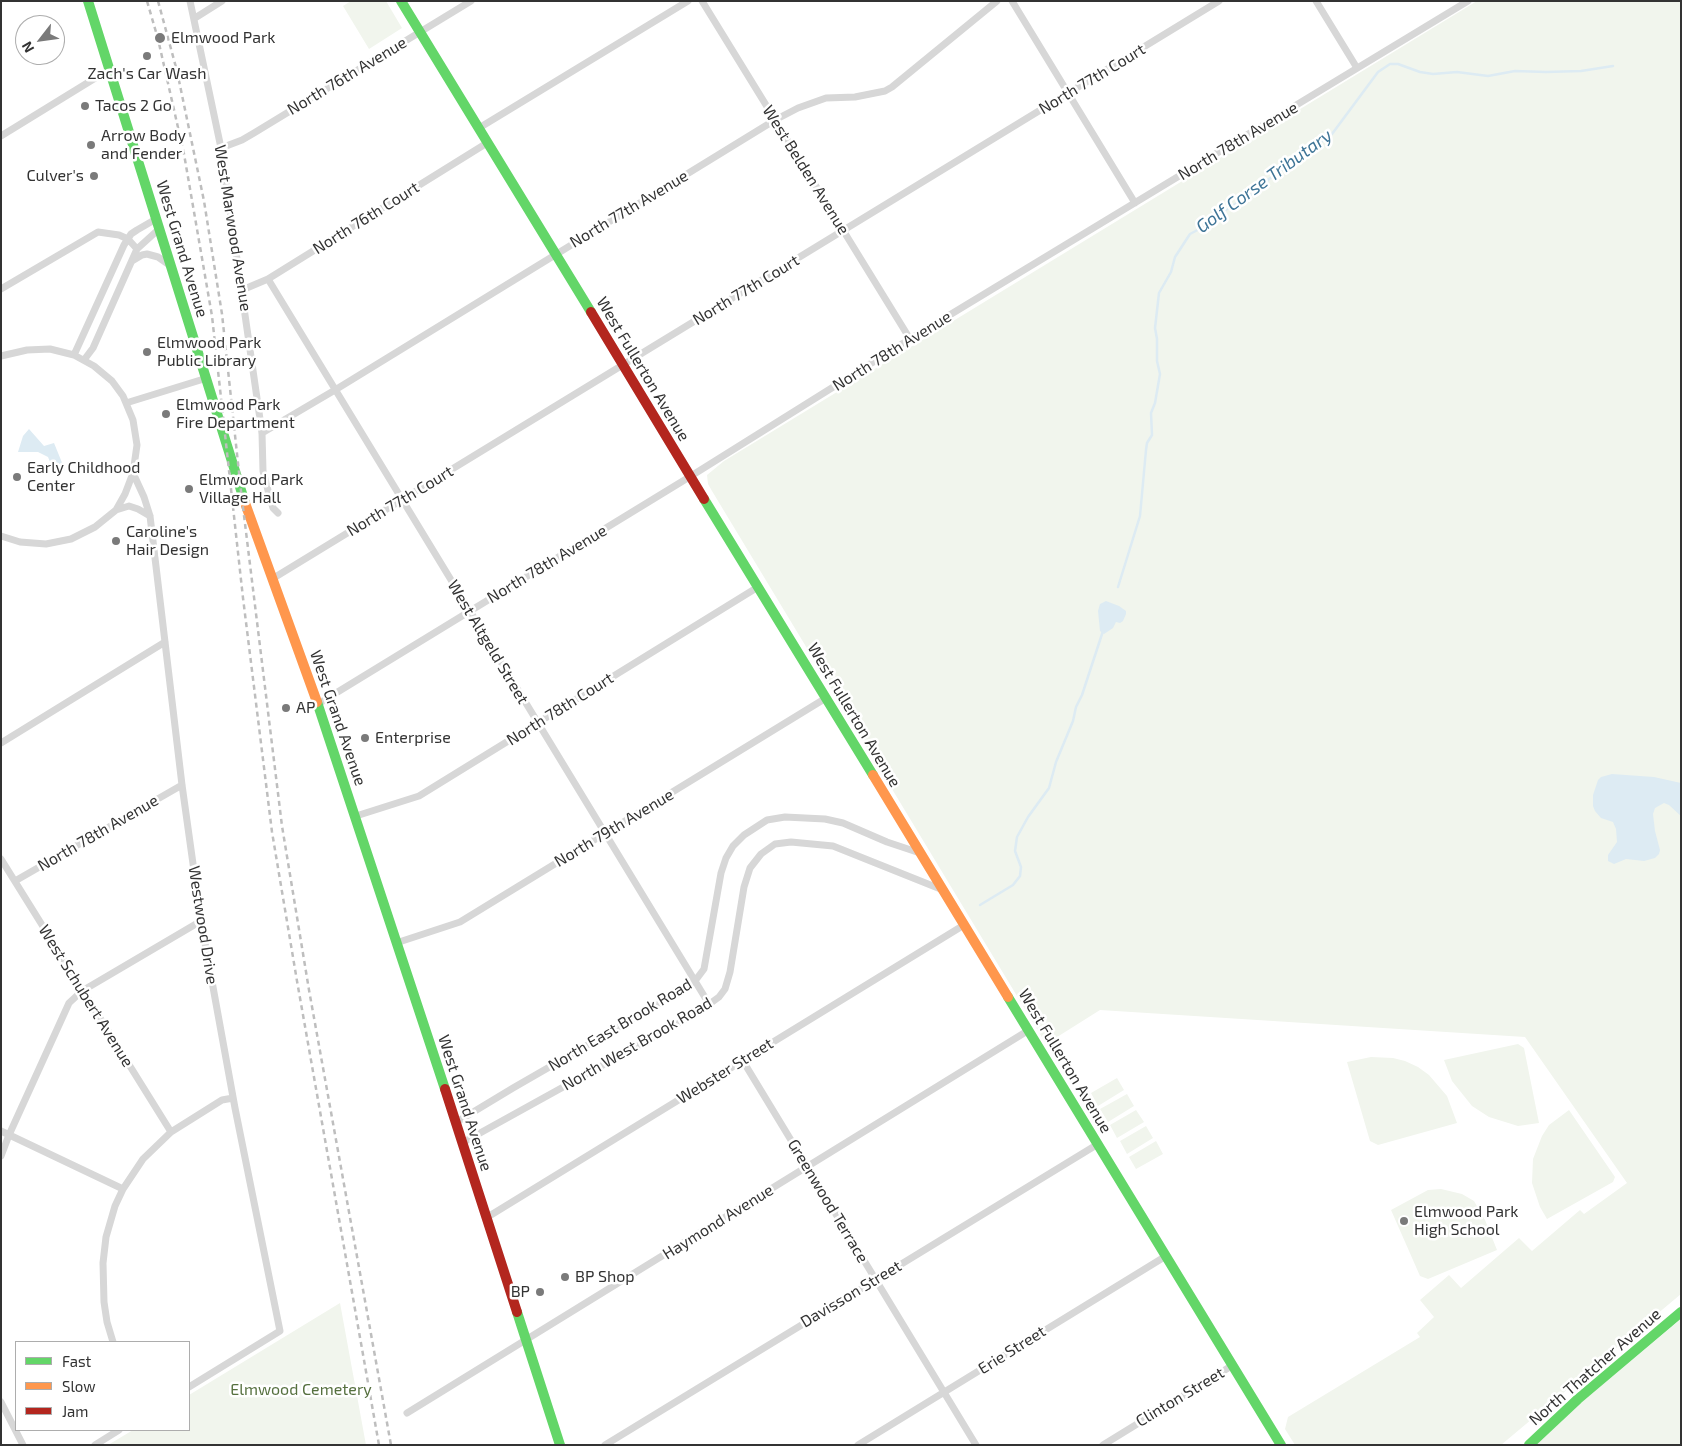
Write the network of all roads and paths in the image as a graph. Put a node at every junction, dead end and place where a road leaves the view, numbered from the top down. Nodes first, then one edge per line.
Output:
1 (88, 1) edge
2 (190, 1) edge
3 (222, 1) edge
4 (401, 1) edge
5 (471, 1) edge
6 (688, 1) edge
7 (702, 1) edge
8 (997, 1) edge
9 (1012, 1) edge
10 (1219, 1) edge
11 (1316, 1) edge
12 (1468, 1) edge
13 (195, 18) junction
14 (420, 32) junction
15 (1357, 68) junction
16 (110, 69) junction
17 (1068, 94) junction
18 (775, 120) junction
19 (479, 128) junction
20 (1, 136) edge
21 (488, 143) junction
22 (221, 148) junction
23 (1135, 203) junction
24 (156, 219) junction
25 (159, 229) junction
26 (844, 230) junction
27 (128, 239) junction
28 (137, 249) junction
29 (556, 254) junction
30 (132, 262) junction
31 (171, 266) junction
32 (268, 279) junction
33 (1, 289) edge
34 (242, 290) junction
35 (910, 340) junction
36 (74, 355) junction
37 (1, 356) edge
38 (84, 360) junction
39 (623, 365) junction
40 (207, 378) junction
41 (335, 390) junction
42 (126, 403) junction
43 (262, 432) junction
44 (133, 473) junction
45 (691, 476) junction
46 (402, 500) junction
47 (116, 510) junction
48 (278, 513) dead end
49 (150, 516) junction
50 (1, 536) edge
51 (272, 579) junction
52 (758, 587) junction
53 (470, 611) junction
54 (165, 642) junction
55 (826, 698) junction
56 (318, 704) junction
57 (538, 723) junction
58 (1, 743) edge
59 (182, 785) junction
60 (356, 816) junction
61 (605, 833) junction
62 (920, 853) junction
63 (3, 864) edge
64 (15, 881) junction
65 (943, 890) junction
66 (201, 921) junction
67 (964, 925) junction
68 (396, 943) junction
69 (695, 981) junction
70 (82, 992) junction
71 (709, 1004) junction
72 (1029, 1030) junction
73 (743, 1061) junction
74 (233, 1098) junction
75 (455, 1123) junction
76 (1, 1131) edge
77 (171, 1132) junction
78 (9, 1135) junction
79 (462, 1143) junction
80 (1098, 1144) junction
81 (1, 1156) edge
82 (807, 1166) junction
83 (123, 1188) junction
84 (486, 1218) junction
85 (1166, 1256) junction
86 (876, 1279) junction
87 (1681, 1312) edge
88 (526, 1340) junction
89 (113, 1341) edge
90 (1233, 1365) junction
91 (190, 1386) edge
92 (944, 1392) junction
93 (1, 1402) edge
94 (407, 1413) dead end
95 (15, 1428) edge
96 (17, 1431) edge
97 (117, 1431) edge
98 (24, 1445) edge
99 (95, 1445) edge
100 (560, 1445) edge
101 (605, 1445) edge
102 (858, 1445) edge
103 (976, 1445) edge
104 (1103, 1445) edge
105 (1281, 1445) edge
106 (1529, 1445) edge

1 - 16 street, West Grand Avenue
2 - 13 street, West Marwood Avenue
3 - 13 street
4 - 14 street, West Fullerton Avenue
5 - 14 street, North 76th Avenue
6 - 19 street
7 - 18 street, West Belden Avenue
8 - 18 street, North 77th Avenue
9 - 17 street
10 - 17 street, North 77th Court
11 - 15 street
12 - 15 street, North 78th Avenue
13 - 22 street, West Marwood Avenue
14 - 19 street, West Fullerton Avenue
14 - 22 street, North 76th Avenue
15 - 23 street, North 78th Avenue
16 - 20 street
16 - 24 street, West Grand Avenue
17 - 23 street
17 - 26 street, North 77th Court
18 - 26 street, West Belden Avenue
18 - 29 street, North 77th Avenue
19 - 21 street, West Fullerton Avenue
21 - 29 street, West Fullerton Avenue
21 - 32 street, North 76th Court
22 - 34 street, West Marwood Avenue
23 - 35 street, North 78th Avenue
24 - 25 street, West Grand Avenue
24 - 27 street
25 - 28 street
25 - 31 street, West Grand Avenue
26 - 35 street, West Belden Avenue
26 - 39 street, North 77th Court
27 - 28 street
27 - 33 street
27 - 36 street
28 - 30 street
29 - 39 street, West Fullerton Avenue
29 - 41 street, North 77th Avenue
30 - 31 street
30 - 38 street
31 - 40 street, West Grand Avenue
32 - 34 street, North 76th Court
32 - 41 street, West Altgeld Street
34 - 43 street, West Marwood Avenue
35 - 45 street, North 78th Avenue
36 - 37 street
36 - 38 street
38 - 42 street
39 - 45 street, West Fullerton Avenue
39 - 46 street, North 77th Court
40 - 42 street
40 - 51 street, West Grand Avenue
41 - 43 street, North 77th Avenue
41 - 46 street, West Altgeld Street
42 - 44 street
43 - 48 street, West Marwood Avenue
44 - 47 street
44 - 49 street, Westwood Drive
45 - 52 street, West Fullerton Avenue
45 - 53 street, North 78th Avenue
46 - 51 street, North 77th Court
46 - 53 street, West Altgeld Street
47 - 49 street
47 - 50 street
49 - 54 street, Westwood Drive
51 - 56 street, West Grand Avenue
52 - 55 street, West Fullerton Avenue
52 - 57 street, North 78th Court
53 - 56 street, North 78th Avenue
53 - 57 street, West Altgeld Street
54 - 58 street
54 - 59 street, Westwood Drive
55 - 61 street, North 79th Avenue
55 - 62 street, West Fullerton Avenue
56 - 60 street, West Grand Avenue
57 - 60 street, North 78th Court
57 - 61 street, West Altgeld Street
59 - 64 street, North 78th Avenue
59 - 66 street, Westwood Drive
60 - 68 street, West Grand Avenue
61 - 68 street, North 79th Avenue
61 - 69 street, West Altgeld Street
62 - 65 street, West Fullerton Avenue
62 - 69 street, North East Brook Road
63 - 64 street, West Schubert Avenue
64 - 70 street, West Schubert Avenue
65 - 67 street, West Fullerton Avenue
65 - 71 street, North West Brook Road
66 - 70 street
66 - 74 street, Westwood Drive
67 - 72 street, West Fullerton Avenue
67 - 73 street, Webster Street
68 - 75 street, West Grand Avenue
69 - 71 street, West Altgeld Street
69 - 75 street, North East Brook Road
70 - 77 street, West Schubert Avenue
70 - 78 street
71 - 79 street, North West Brook Road
72 - 80 street, West Fullerton Avenue
72 - 82 street, Haymond Avenue
73 - 82 street, Greenwood Terrace
73 - 84 street, Webster Street
74 - 77 street
74 - 91 street, Westwood Drive
75 - 79 street, West Grand Avenue
76 - 78 street
77 - 83 street
78 - 81 street
78 - 83 street
79 - 84 street, West Grand Avenue
80 - 85 street, West Fullerton Avenue
80 - 86 street, Davisson Street
82 - 86 street, Greenwood Terrace
82 - 88 street, Haymond Avenue
83 - 89 street
84 - 88 street, West Grand Avenue
85 - 90 street, West Fullerton Avenue
85 - 92 street, Erie Street
86 - 92 street, Greenwood Terrace
86 - 101 street, Davisson Street
87 - 106 street, North Thatcher Avenue
88 - 94 street, Haymond Avenue
88 - 100 street, West Grand Avenue
90 - 104 street, Clinton Street
90 - 105 street, West Fullerton Avenue
92 - 102 street, Erie Street
92 - 103 street, Greenwood Terrace
93 - 95 street
96 - 98 street
97 - 99 street

